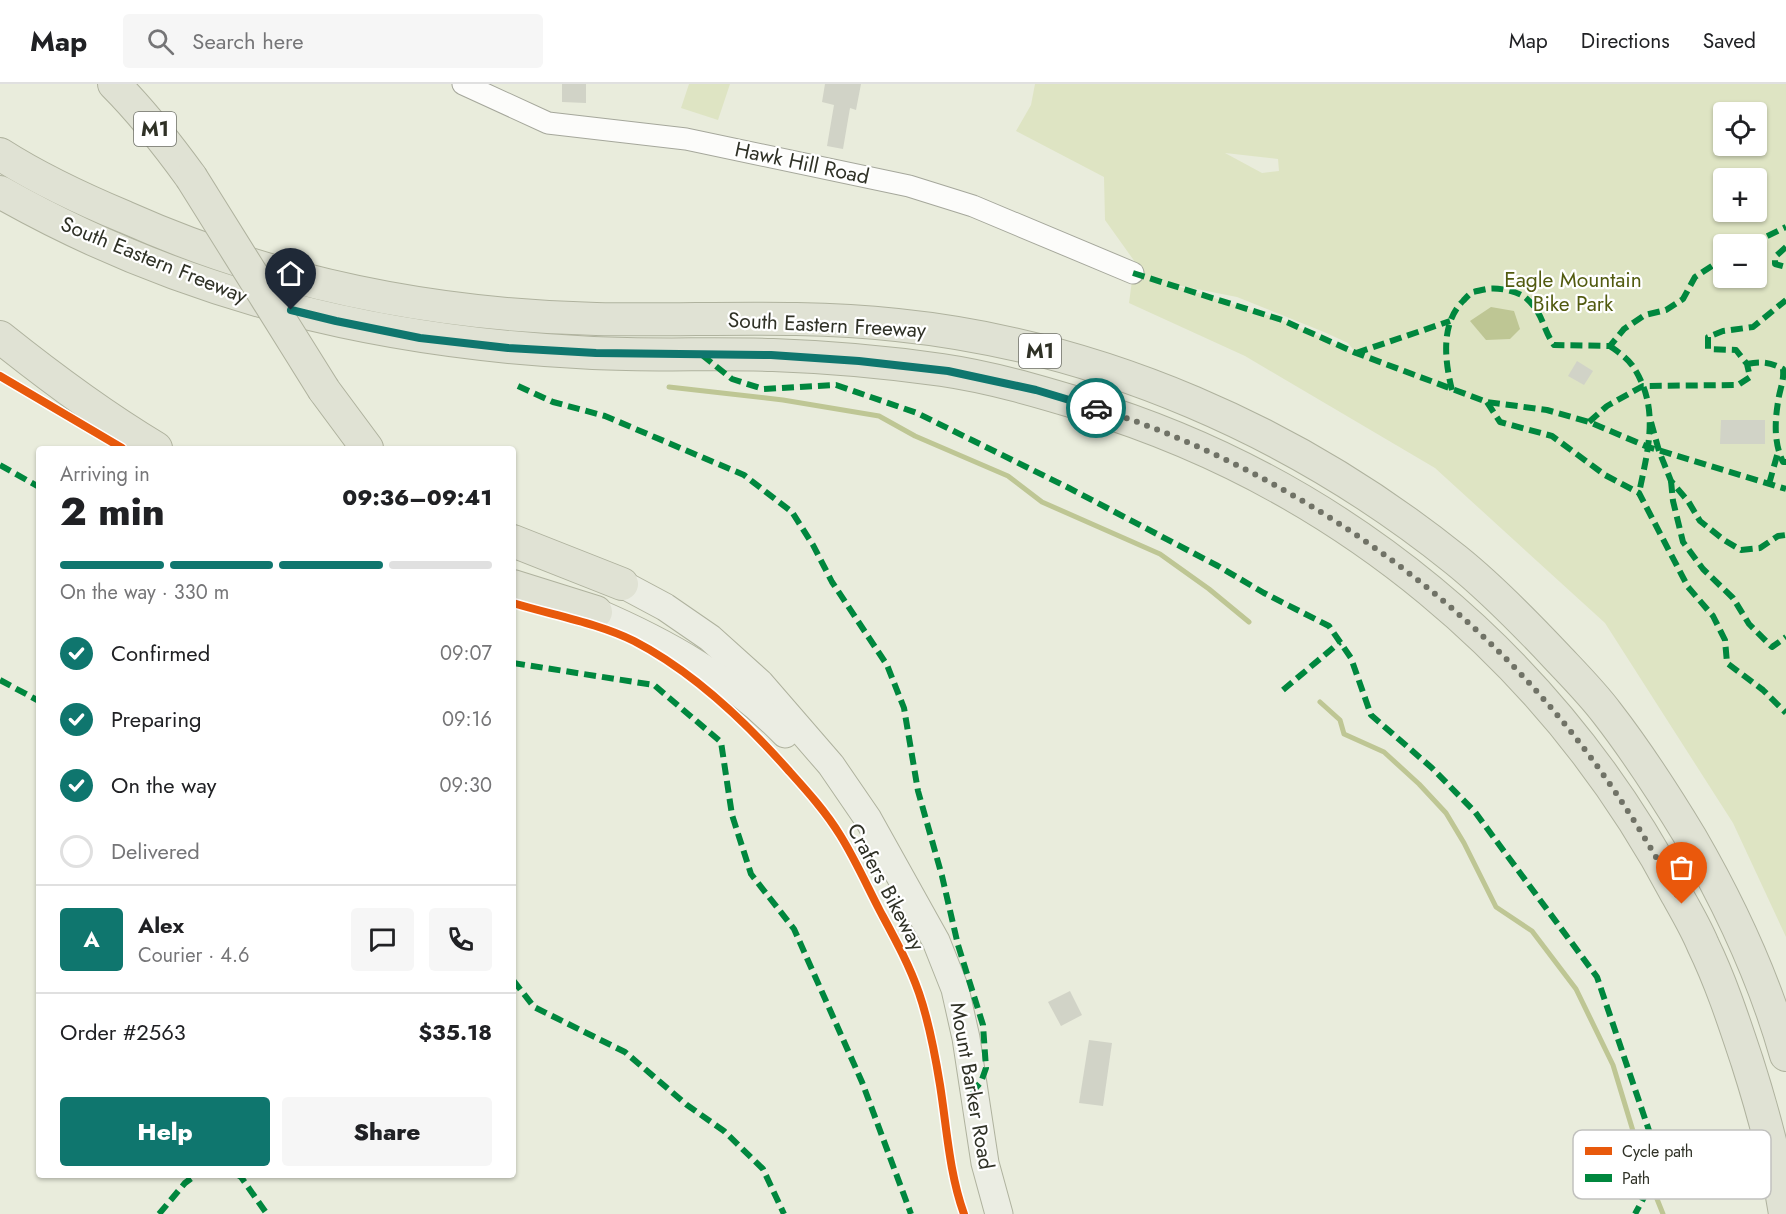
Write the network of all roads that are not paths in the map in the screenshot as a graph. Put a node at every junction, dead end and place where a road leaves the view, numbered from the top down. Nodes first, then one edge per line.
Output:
1 (114, 84) edge
2 (463, 84) edge
3 (0, 154) edge
4 (0, 192) edge
5 (1133, 273) dead end
6 (0, 337) edge
7 (153, 446) edge
8 (366, 446) edge
9 (516, 542) edge
10 (622, 584) joint
11 (516, 587) edge
12 (596, 612) joint
13 (1786, 1054) edge
14 (1768, 1130) edge
15 (1771, 1144) edge
16 (989, 1214) edge
17 (999, 1214) edge
18 (1785, 1214) edge

1 - 8 highway, M1, bridge
2 - 5 lane, Hawk Hill Road
3 - 13 highway, South Eastern Freeway / M1
4 - 14 highway, South Eastern Freeway / M1
6 - 7 highway
9 - 10 highway
10 - 17 main road, Mount Barker Road
11 - 12 highway
12 - 16 main road, Mount Barker Road
15 - 18 highway, South Eastern Freeway / M1

